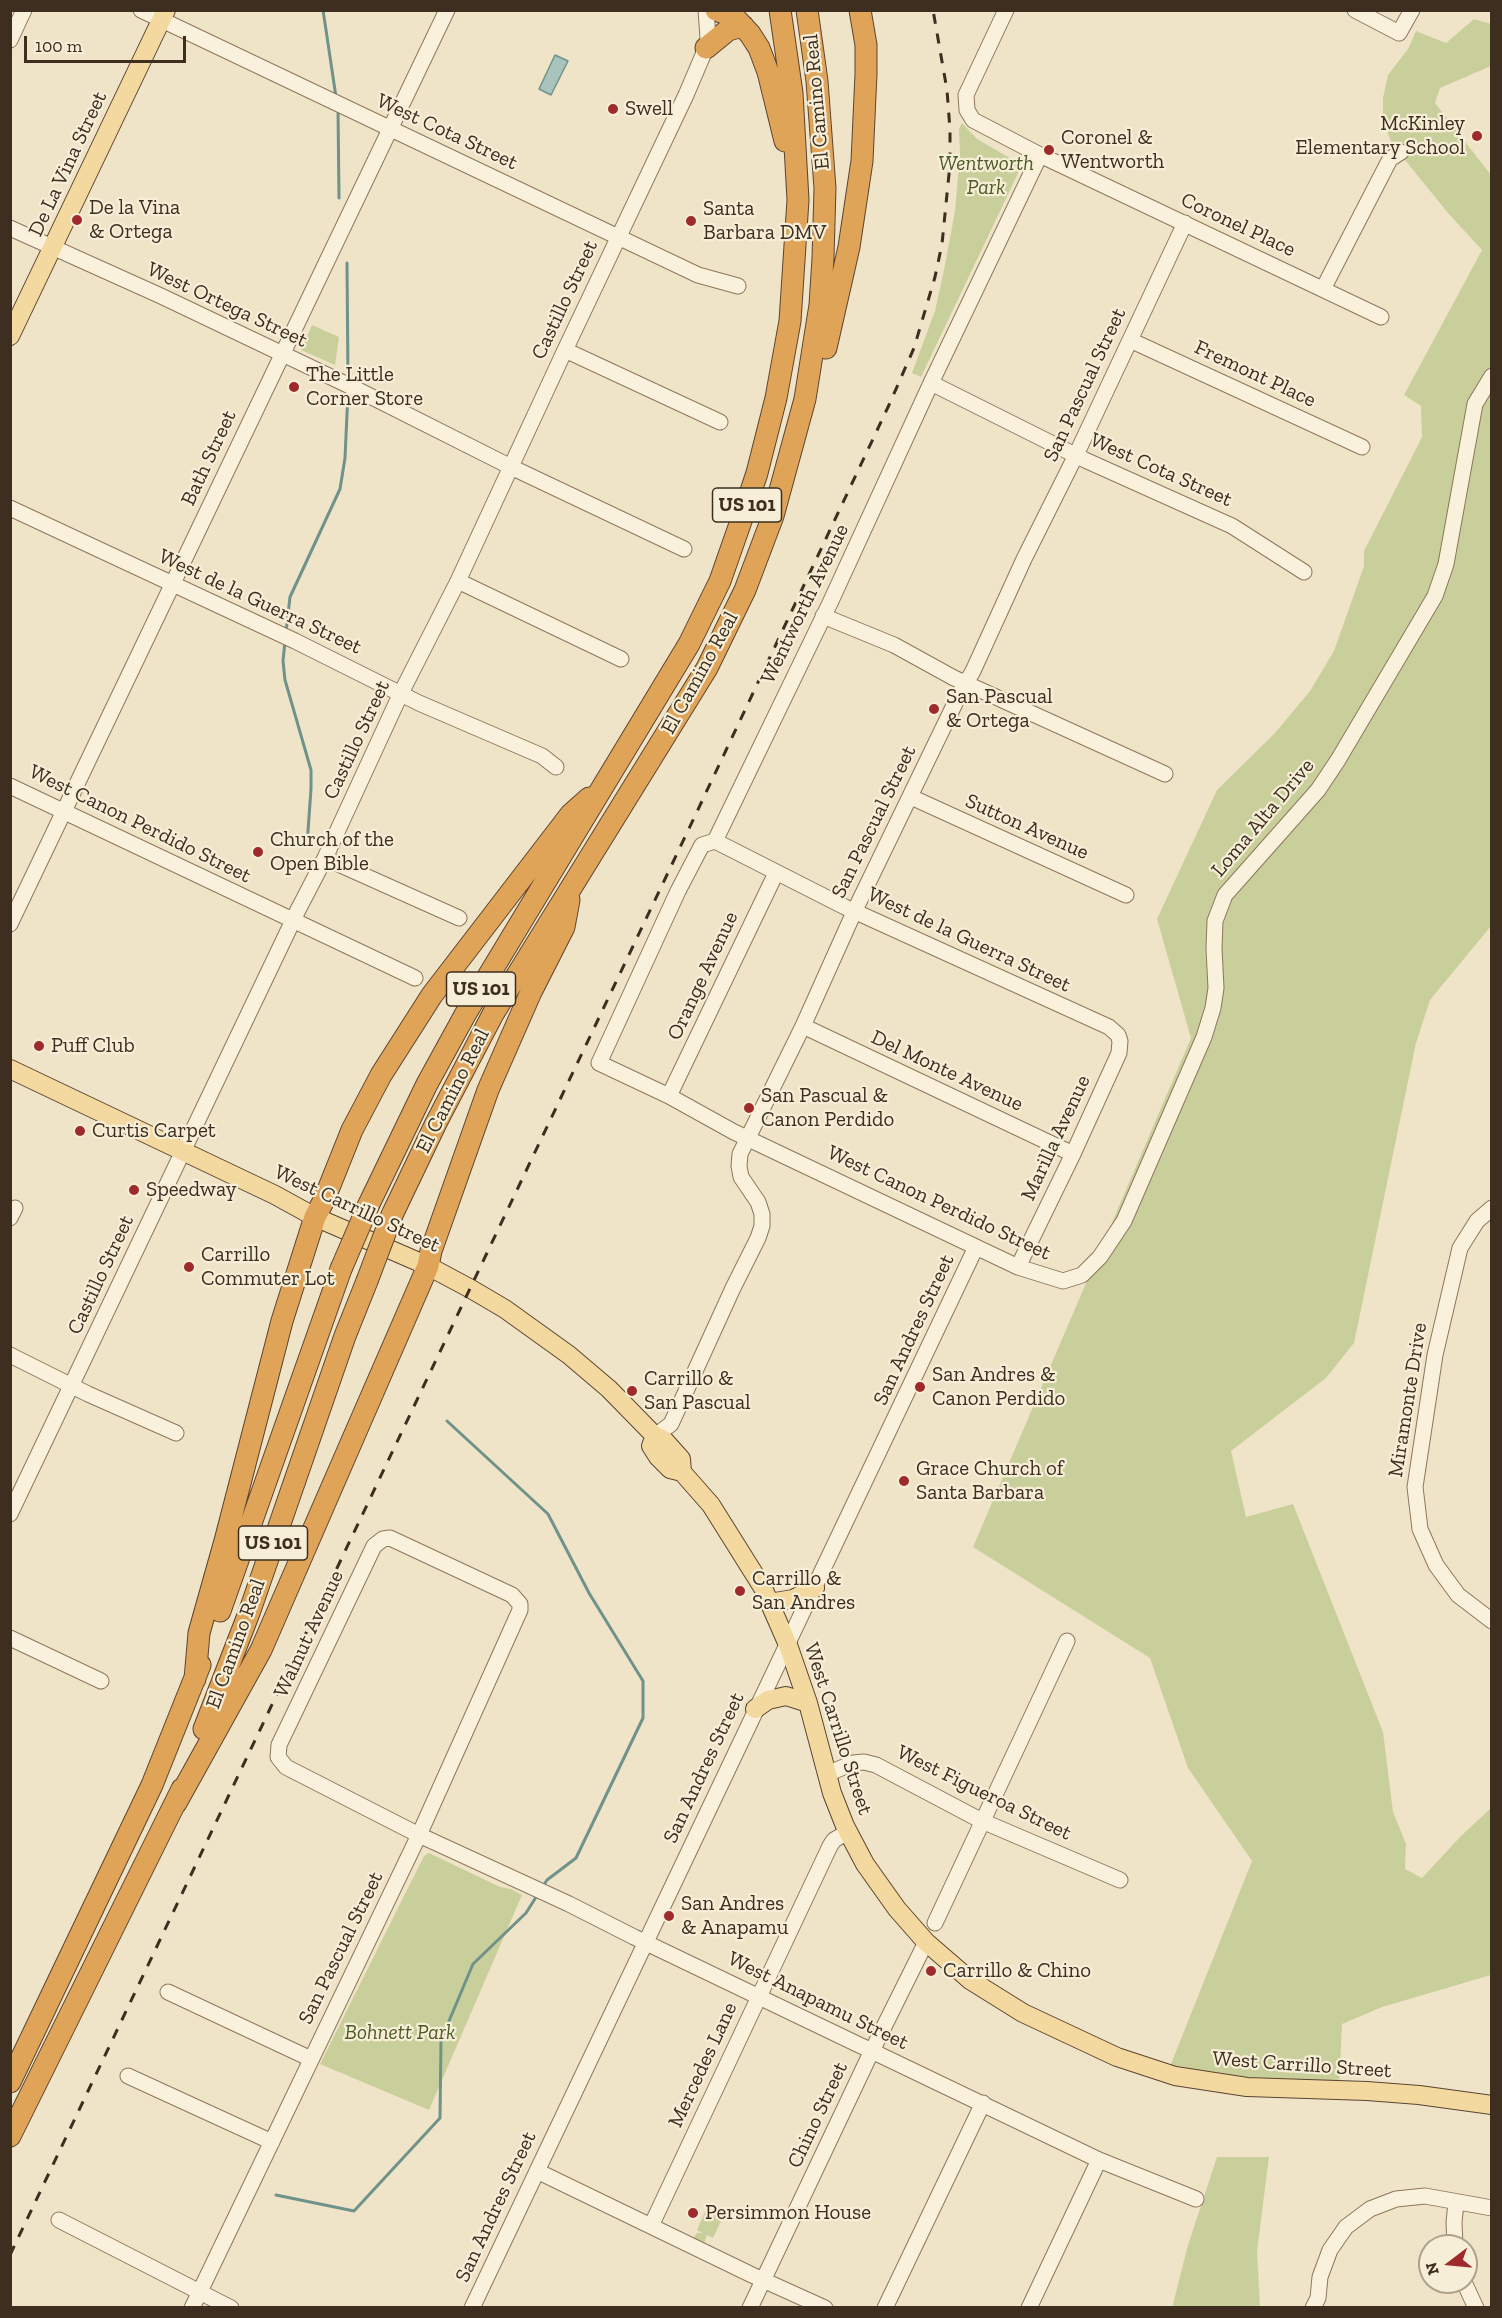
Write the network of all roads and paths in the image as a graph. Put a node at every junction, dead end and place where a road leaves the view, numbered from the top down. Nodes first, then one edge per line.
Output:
1 (24, 10) edge
2 (141, 10) edge
3 (447, 10) edge
4 (706, 10) edge
5 (716, 10) edge
6 (780, 10) edge
7 (807, 10) edge
8 (860, 10) edge
9 (1006, 10) edge
10 (1355, 10) edge
11 (1412, 10) edge
12 (163, 15) edge
13 (743, 27) junction
14 (10, 40) edge
15 (706, 48) junction
16 (391, 130) junction
17 (1401, 152) dead end
18 (1040, 155) junction
19 (798, 200) junction
20 (1185, 223) junction
21 (10, 228) edge
22 (618, 238) junction
23 (53, 249) junction
24 (738, 286) dead end
25 (1323, 289) junction
26 (1381, 317) dead end
27 (10, 336) edge
28 (1130, 340) junction
29 (565, 350) junction
30 (282, 354) junction
31 (1491, 376) edge
32 (931, 383) junction
33 (805, 399) junction
34 (720, 422) dead end
35 (1362, 447) dead end
36 (1076, 455) junction
37 (511, 467) junction
38 (10, 508) edge
39 (684, 549) dead end
40 (1304, 572) dead end
41 (458, 581) junction
42 (172, 584) junction
43 (823, 616) junction
44 (621, 658) dead end
45 (966, 682) junction
46 (401, 693) junction
47 (556, 767) dead end
48 (1165, 774) dead end
49 (607, 782) junction
50 (10, 786) edge
51 (911, 796) junction
52 (64, 812) junction
53 (715, 841) junction
54 (325, 858) junction
55 (776, 873) junction
56 (572, 887) junction
57 (1126, 895) dead end
58 (855, 910) junction
59 (459, 918) dead end
60 (293, 921) junction
61 (10, 924) edge
62 (415, 978) dead end
63 (803, 1026) junction
64 (1109, 1027) joint
65 (599, 1063) joint
66 (10, 1069) edge
67 (669, 1096) junction
68 (748, 1138) junction
69 (183, 1152) junction
70 (1073, 1154) junction
71 (1491, 1208) edge
72 (306, 1211) junction
73 (976, 1247) junction
74 (428, 1266) junction
75 (1018, 1267) junction
76 (1069, 1280) joint
77 (10, 1355) edge
78 (72, 1386) junction
79 (176, 1433) dead end
80 (655, 1436) junction
81 (10, 1514) edge
82 (815, 1588) junction
83 (769, 1603) junction
84 (519, 1604) joint
85 (1491, 1621) edge
86 (10, 1638) edge
87 (1067, 1641) dead end
88 (788, 1645) junction
89 (195, 1679) junction
90 (101, 1681) dead end
91 (808, 1704) junction
92 (755, 1709) junction
93 (279, 1745) joint
94 (827, 1773) junction
95 (176, 1803) junction
96 (982, 1821) junction
97 (848, 1833) junction
98 (419, 1835) junction
99 (1120, 1880) dead end
100 (935, 1923) dead end
101 (645, 1942) junction
102 (926, 1942) junction
103 (168, 1992) dead end
104 (759, 1996) junction
105 (873, 2051) junction
106 (311, 2059) junction
107 (128, 2076) dead end
108 (10, 2082) edge
109 (983, 2103) junction
110 (1491, 2105) edge
111 (10, 2136) edge
112 (272, 2142) junction
113 (1099, 2160) junction
114 (537, 2171) junction
115 (1196, 2199) dead end
116 (1456, 2203) junction
117 (1491, 2208) edge
118 (59, 2220) dead end
119 (651, 2226) junction
120 (1455, 2234) edge
121 (764, 2280) junction
122 (199, 2292) junction
123 (1319, 2304) edge
124 (192, 2307) edge
125 (231, 2307) edge
126 (472, 2307) edge
127 (750, 2307) edge
128 (825, 2307) edge
129 (885, 2307) edge
130 (1029, 2307) edge

1 - 14 street
2 - 12 street, West Cota Street
3 - 16 street, Bath Street
4 - 15 street, Castillo Street
5 - 13 highway
6 - 19 highway, El Camino Real / US 101
7 - 33 highway, El Camino Real / US 101
8 - 33 highway
9 - 18 street, Coronel Place
10 - 11 street
12 - 16 street, West Cota Street
12 - 23 main road, De La Vina Street
13 - 15 highway
13 - 19 highway
15 - 22 street, Castillo Street
16 - 22 street, West Cota Street
16 - 30 street, Bath Street
17 - 25 street
18 - 20 street, Coronel Place
18 - 32 street, Wentworth Avenue
19 - 49 highway, El Camino Real / US 101
20 - 25 street, Coronel Place
20 - 28 street, San Pascual Street
21 - 23 street, West Ortega Street
22 - 24 street, West Cota Street
22 - 29 street, Castillo Street
23 - 27 main road, De La Vina Street
23 - 30 street, West Ortega Street
25 - 26 street, Coronel Place
28 - 35 street, Fremont Place
28 - 36 street, San Pascual Street
29 - 34 street
29 - 37 street, Castillo Street
30 - 37 street, West Ortega Street
30 - 42 street, Bath Street
31 - 76 street, Loma Alta Drive
32 - 36 street, West Cota Street
32 - 43 street, Wentworth Avenue
33 - 56 highway, El Camino Real / US 101
36 - 40 street, West Cota Street
36 - 45 street, San Pascual Street
37 - 39 street, West Ortega Street
37 - 41 street, Castillo Street
38 - 42 street, West de la Guerra Street
41 - 44 street
41 - 46 street, Castillo Street
42 - 46 street, West de la Guerra Street
42 - 52 street, Bath Street
43 - 45 street
43 - 53 street, Wentworth Avenue
45 - 48 street
45 - 51 street, San Pascual Street
46 - 47 street, West de la Guerra Street
46 - 54 street, Castillo Street
49 - 72 highway
49 - 89 highway, El Camino Real / US 101, bridge
50 - 52 street, West Canon Perdido Street
51 - 57 street, Sutton Avenue
51 - 58 street, San Pascual Street
52 - 60 street, West Canon Perdido Street
52 - 61 street, Bath Street
53 - 55 street, West de la Guerra Street
53 - 65 street, Wentworth Avenue
54 - 59 street
54 - 60 street, Castillo Street
55 - 58 street, West de la Guerra Street
55 - 67 street, Orange Avenue
56 - 74 highway
56 - 95 highway, El Camino Real / US 101, bridge
58 - 63 street, San Pascual Street
58 - 64 street, West de la Guerra Street
60 - 62 street, West Canon Perdido Street
60 - 69 street, Castillo Street
63 - 68 street, San Pascual Street
63 - 70 street, Del Monte Avenue
64 - 70 street, Marilla Avenue
65 - 67 street, West Canon Perdido Street
66 - 69 main road, West Carrillo Street
67 - 68 street, West Canon Perdido Street
68 - 73 street, West Canon Perdido Street
68 - 80 street, San Pascual Street
69 - 72 main road, West Carrillo Street
69 - 78 street, Castillo Street
70 - 75 street, Marilla Avenue
71 - 85 street, Miramonte Drive
72 - 74 main road, West Carrillo Street
72 - 89 highway
73 - 75 street, West Canon Perdido Street
73 - 82 street, San Andres Street
74 - 80 main road, West Carrillo Street
74 - 95 highway
75 - 76 street, West Canon Perdido Street
77 - 78 street
78 - 79 street
78 - 81 street, Castillo Street
80 - 83 main road, West Carrillo Street
82 - 83 main road
82 - 88 street, San Andres Street
83 - 88 main road, West Carrillo Street
84 - 93 street, Walnut Avenue
84 - 98 street, San Pascual Street
86 - 90 street
87 - 96 street
88 - 91 main road, West Carrillo Street
88 - 92 street, San Andres Street
89 - 108 highway, El Camino Real / US 101
91 - 92 main road
91 - 94 main road, West Carrillo Street
92 - 101 street, San Andres Street
93 - 98 street, West Anapamu Street
94 - 96 street, West Figueroa Street
94 - 97 main road, West Carrillo Street
95 - 111 highway, El Camino Real / US 101
96 - 99 street, West Figueroa Street
96 - 100 street
97 - 102 main road, West Carrillo Street
97 - 104 street, Mercedes Lane
98 - 101 street, West Anapamu Street
98 - 106 street, San Pascual Street
101 - 104 street, West Anapamu Street
101 - 114 street, San Andres Street
102 - 105 street, Chino Street
102 - 110 main road, West Carrillo Street
103 - 106 street
104 - 105 street, West Anapamu Street
104 - 119 street, Mercedes Lane
105 - 109 street, West Anapamu Street
105 - 121 street, Chino Street
106 - 112 street, San Pascual Street
107 - 112 street
109 - 113 street, West Anapamu Street
109 - 129 street
112 - 122 street, San Pascual Street
113 - 115 street, West Anapamu Street
113 - 130 street
114 - 119 street
114 - 126 street, San Andres Street
116 - 117 street
116 - 120 street
116 - 123 street
118 - 122 street
119 - 121 street
121 - 127 street, Chino Street
121 - 128 street
122 - 124 street, San Pascual Street
122 - 125 street

